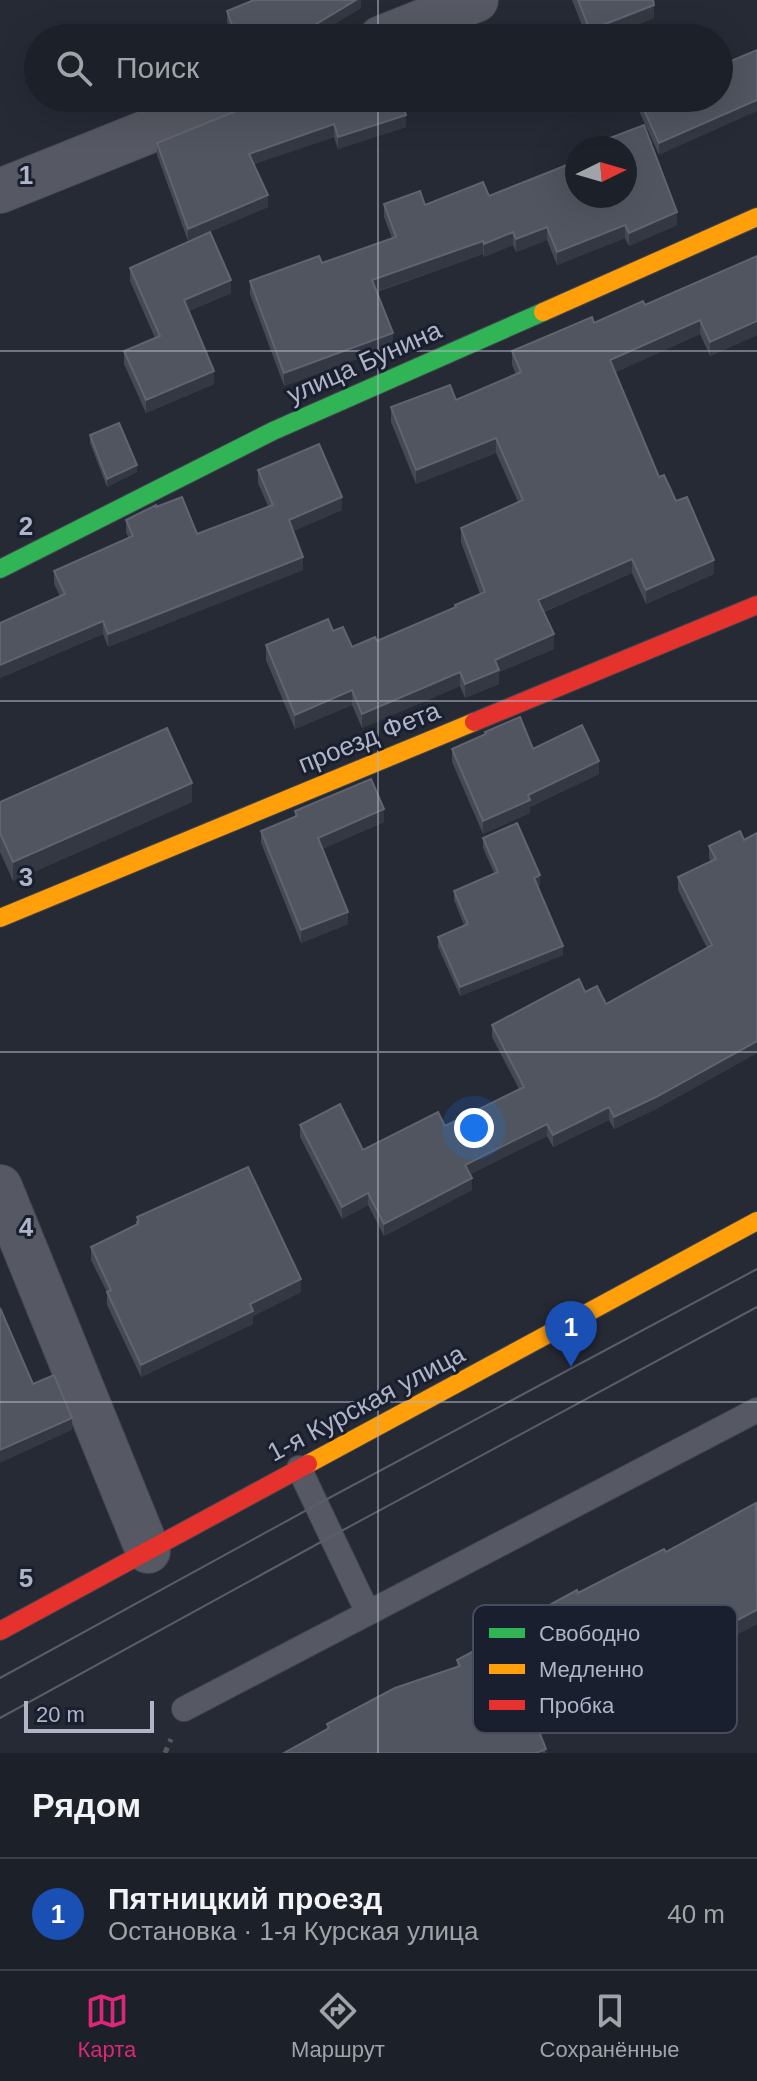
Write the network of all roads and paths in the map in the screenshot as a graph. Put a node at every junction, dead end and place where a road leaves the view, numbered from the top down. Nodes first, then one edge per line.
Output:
1 (476, 0) edge
2 (416, 24) edge
3 (197, 112) edge
4 (0, 191) edge
5 (757, 217) edge
6 (0, 569) edge
7 (757, 605) edge
8 (0, 918) edge
9 (0, 1187) edge
10 (757, 1221) edge
11 (757, 1410) edge
12 (299, 1468) junction
13 (148, 1551) junction
14 (368, 1613) junction
15 (0, 1631) edge
16 (184, 1709) dead end

1 - 2 street
3 - 4 street
5 - 6 street, улица Бунина
7 - 8 street, проезд Фета
9 - 13 street
10 - 12 street, 1-я Курская улица
11 - 14 lane
12 - 13 street, 1-я Курская улица
12 - 14 lane
13 - 15 street, 1-я Курская улица
14 - 16 lane

